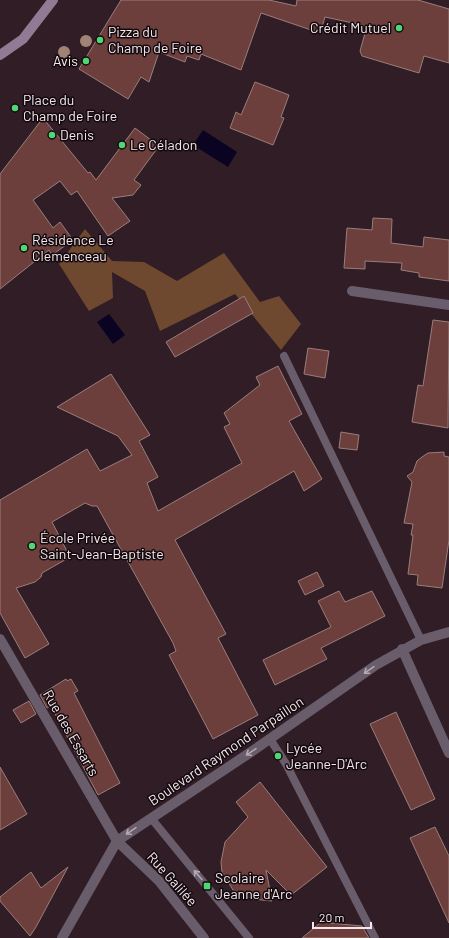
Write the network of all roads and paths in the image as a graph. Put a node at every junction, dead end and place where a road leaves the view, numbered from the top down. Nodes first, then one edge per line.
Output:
1 (53, 0) edge
2 (0, 55) edge
3 (352, 291) dead end
4 (449, 305) edge
5 (284, 356) dead end
6 (449, 632) edge
7 (0, 639) edge
8 (421, 640) junction
9 (402, 649) junction
10 (270, 739) junction
11 (449, 753) edge
12 (151, 818) junction
13 (117, 841) junction
14 (62, 938) edge
15 (204, 938) edge
16 (249, 938) edge
17 (375, 938) edge

1 - 2 main road
3 - 4 street
5 - 8 lane
6 - 8 street, Boulevard Raymond Parpaillon
7 - 13 street, Rue des Essarts
8 - 9 street, Boulevard Raymond Parpaillon
9 -> 10 street, Boulevard Raymond Parpaillon
9 - 11 street
10 -> 12 street, Boulevard Raymond Parpaillon
10 - 17 lane
12 -> 13 street, Boulevard Raymond Parpaillon
16 -> 12 lane
13 - 14 street, Boulevard Raymond Parpaillon
13 - 15 street, Rue Galilée

